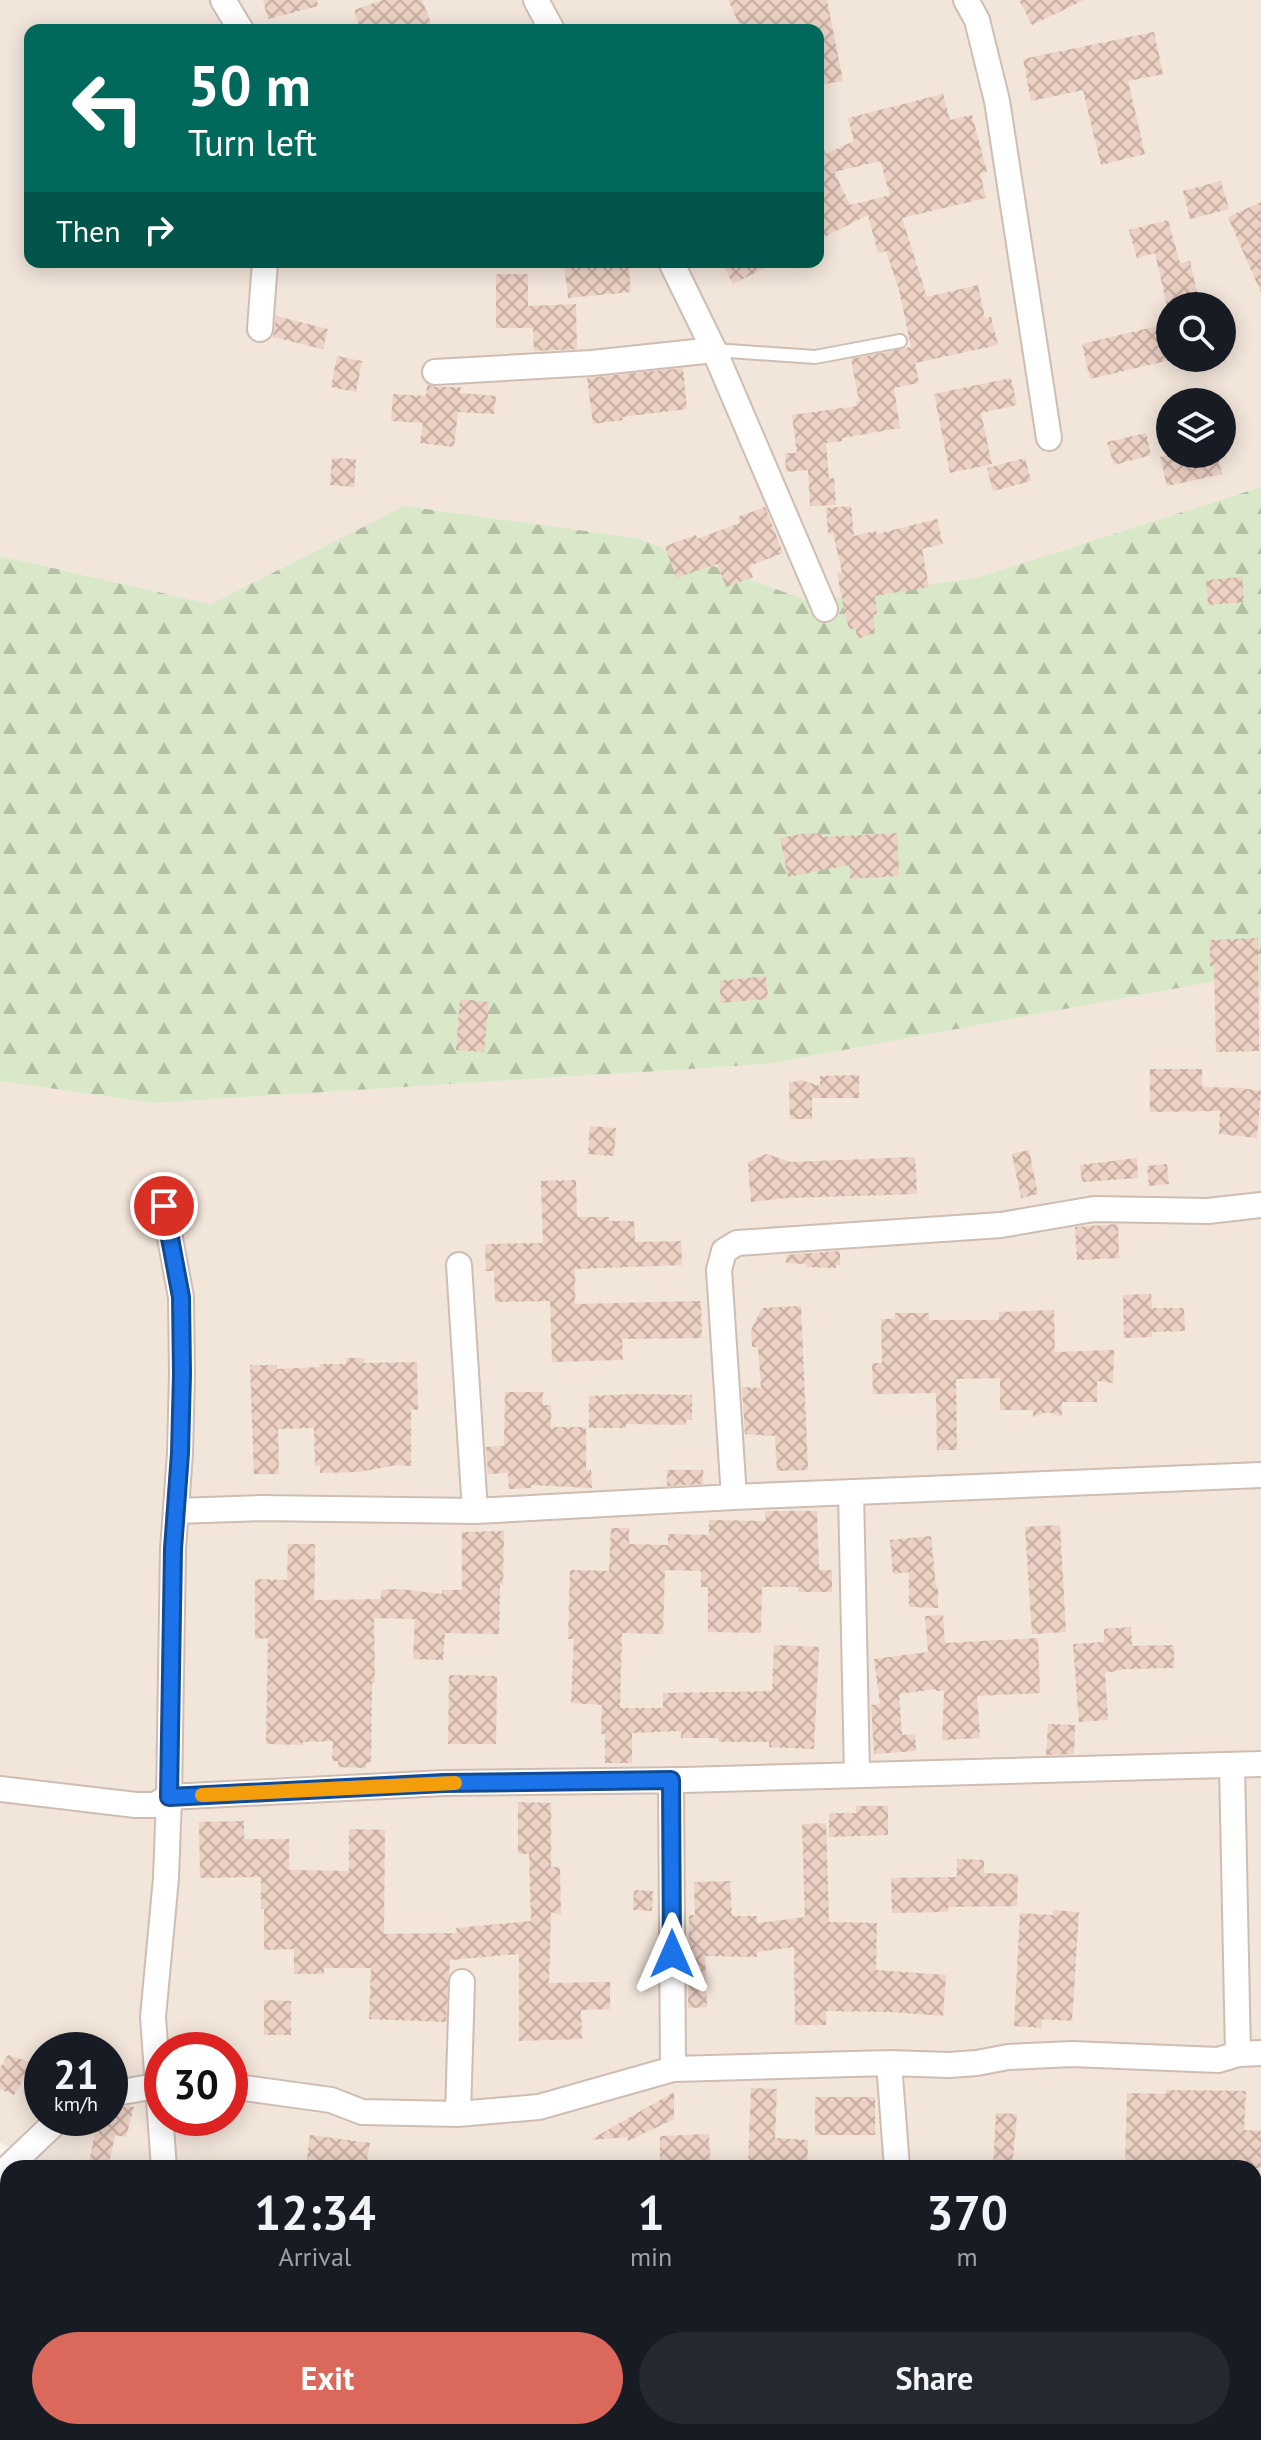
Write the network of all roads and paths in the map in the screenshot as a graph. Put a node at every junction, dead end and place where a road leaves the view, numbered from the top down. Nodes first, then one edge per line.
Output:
1 (223, 0) edge
2 (536, 0) edge
3 (966, 0) edge
4 (237, 24) edge
5 (549, 24) edge
6 (265, 268) edge
7 (674, 268) edge
8 (260, 329) dead end
9 (900, 341) dead end
10 (714, 350) junction
11 (435, 372) dead end
12 (1049, 438) dead end
13 (825, 609) dead end
14 (1261, 1205) edge
15 (164, 1206) dead end
16 (459, 1265) dead end
17 (1261, 1475) edge
18 (851, 1492) junction
19 (734, 1497) junction
20 (176, 1511) junction
21 (475, 1511) junction
22 (1261, 1764) edge
23 (1232, 1765) junction
24 (857, 1775) junction
25 (671, 1780) junction
26 (0, 1789) edge
27 (169, 1797) junction
28 (462, 1982) dead end
29 (155, 2032) edge
30 (1250, 2054) edge
31 (889, 2063) junction
32 (673, 2069) junction
33 (248, 2088) edge
34 (458, 2114) junction
35 (41, 2136) edge
36 (162, 2136) edge
37 (16, 2160) edge
38 (164, 2160) edge
39 (896, 2160) edge

1 - 4 street
2 - 5 street
3 - 12 street
6 - 8 street
7 - 10 street
9 - 10 lane
10 - 11 street
10 - 13 street
14 - 19 street
15 - 20 street
16 - 21 street
17 - 18 street
18 - 19 street
18 - 24 street
19 - 21 street
20 - 21 street
20 - 27 street
22 - 23 street
23 - 24 street
23 - 30 street
24 - 25 street
25 - 27 street
25 - 32 street
26 - 27 street
27 - 29 street
28 - 34 street
30 - 31 street
31 - 32 street
31 - 39 street
32 - 34 street
33 - 34 street
35 - 37 street
36 - 38 street

